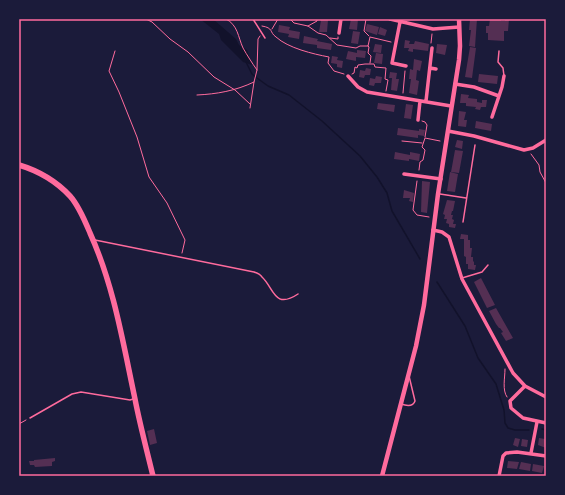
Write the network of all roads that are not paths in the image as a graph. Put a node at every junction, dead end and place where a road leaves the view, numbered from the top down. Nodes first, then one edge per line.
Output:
1 (253, 19) edge
2 (341, 19) edge
3 (390, 19) edge
4 (459, 19) edge
5 (400, 22) junction
6 (459, 27) junction
7 (339, 34) dead end
8 (265, 38) dead end
9 (432, 48) road end
10 (499, 51) dead end
11 (406, 66) road end
12 (430, 68) junction
13 (436, 69) dead end
14 (348, 76) road end
15 (504, 76) joint
16 (455, 84) junction
17 (499, 96) junction
18 (420, 100) junction
19 (426, 101) junction
20 (451, 106) junction
21 (492, 117) dead end
22 (418, 120) road end
23 (448, 131) junction
24 (546, 140) edge
25 (475, 145) dead end
26 (19, 165) edge
27 (404, 174) dead end
28 (441, 179) junction
29 (438, 194) junction
30 (466, 198) junction
31 (463, 222) dead end
32 (433, 230) junction
33 (93, 240) junction
34 (488, 265) dead end
35 (462, 278) junction
36 (298, 294) dead end
37 (409, 374) junction
38 (525, 386) junction
39 (546, 396) edge
40 (135, 398) junction
41 (401, 404) junction
42 (30, 418) road end
43 (537, 422) junction
44 (546, 423) edge
45 (531, 453) junction
46 (546, 456) edge
47 (153, 476) edge
48 (382, 476) edge
49 (499, 476) edge

1 - 8 lane
2 - 7 street
3 - 5 street
4 - 6 street
5 - 6 street
5 - 11 street
6 - 16 street
9 - 12 street
10 - 15 lane
12 - 13 street
12 - 19 street
14 - 18 street
15 - 17 street
16 - 17 street
16 - 20 street
17 - 21 street
18 - 19 street
18 - 22 street
19 - 20 street
20 - 23 street
23 - 24 street
23 - 28 street
25 - 30 lane
26 - 33 main road
27 - 28 street
28 - 29 street
29 - 30 lane
29 - 32 street
30 - 31 lane
32 - 35 street
32 - 37 street
33 - 36 lane
33 - 40 main road
34 - 35 lane
35 - 38 street
37 - 41 street
37 - 41 lane
38 - 39 street
38 - 43 street
40 - 42 lane
40 - 47 main road
41 - 48 street
43 - 44 street
43 - 45 street
45 - 46 street
45 - 49 street

